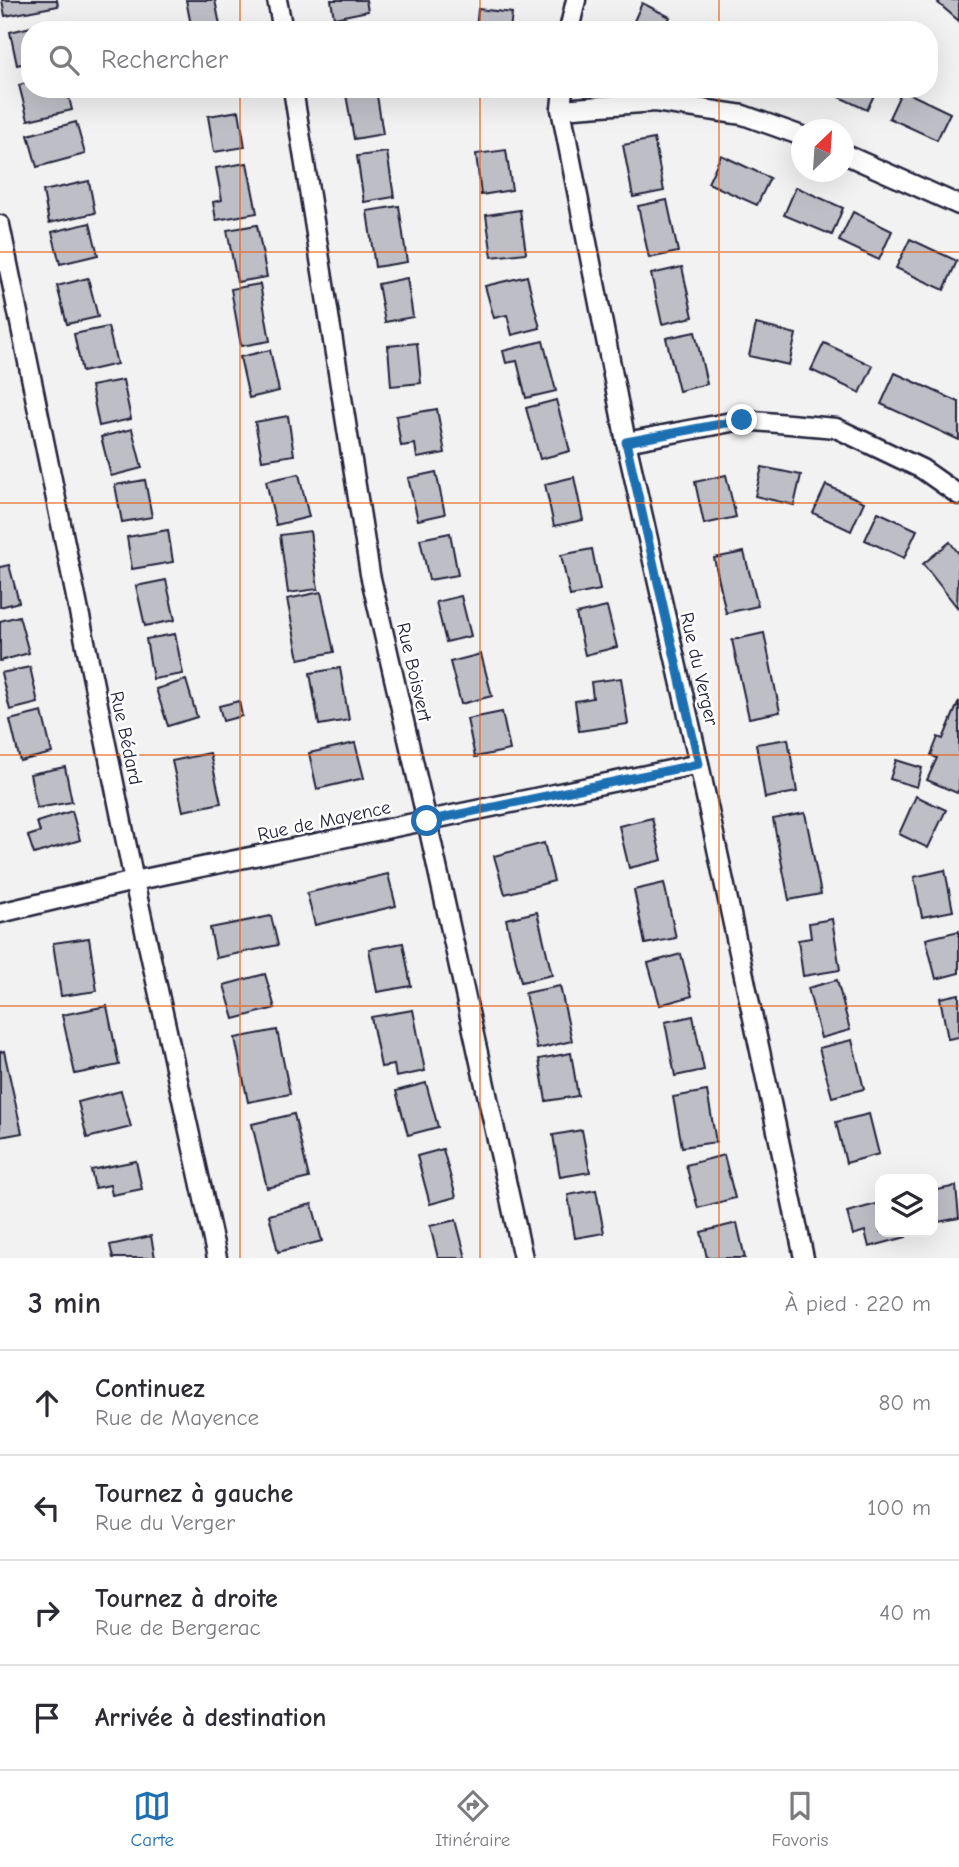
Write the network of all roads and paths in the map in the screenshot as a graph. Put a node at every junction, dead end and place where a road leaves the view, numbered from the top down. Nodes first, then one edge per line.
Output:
1 (277, 0) edge
2 (576, 0) edge
3 (281, 21) edge
4 (571, 21) edge
5 (294, 98) edge
6 (562, 98) edge
7 (561, 109) junction
8 (791, 132) edge
9 (854, 158) edge
10 (959, 205) edge
11 (0, 225) edge
12 (626, 442) junction
13 (959, 495) edge
14 (699, 764) junction
15 (427, 821) junction
16 (134, 881) junction
17 (0, 913) edge
18 (216, 1258) edge
19 (523, 1258) edge
20 (804, 1258) edge

1 - 3 street
2 - 4 street
5 - 15 street, Rue Boisvert
6 - 7 street, Rue du Verger
7 - 8 street
7 - 12 street, Rue du Verger
9 - 10 street
11 - 16 street, Rue Bédard
12 - 13 street
12 - 14 street, Rue du Verger
14 - 15 street, Rue de Mayence
14 - 20 street, Rue du Verger
15 - 16 street, Rue de Mayence
15 - 19 street, Rue Boisvert
16 - 17 street, Rue de Mayence
16 - 18 street, Rue Bédard

